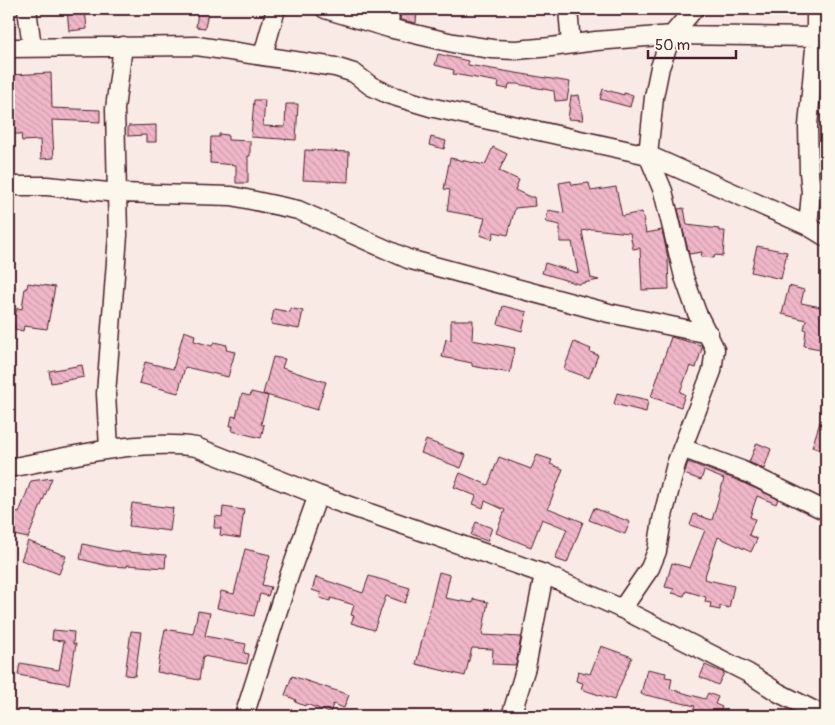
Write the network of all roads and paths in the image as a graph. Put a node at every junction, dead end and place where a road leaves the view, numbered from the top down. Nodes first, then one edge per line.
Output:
1 (27, 9) edge
2 (276, 9) edge
3 (325, 9) edge
4 (390, 9) edge
5 (568, 9) edge
6 (694, 9) edge
7 (816, 9) edge
8 (389, 28) junction
9 (672, 36) junction
10 (821, 39) edge
11 (571, 44) junction
12 (123, 46) junction
13 (32, 47) junction
14 (9, 48) edge
15 (263, 56) junction
16 (648, 155) junction
17 (9, 186) edge
18 (118, 193) junction
19 (808, 226) junction
20 (826, 237) edge
21 (708, 334) junction
22 (682, 448) junction
23 (109, 450) junction
24 (9, 468) edge
25 (318, 495) junction
26 (826, 511) edge
27 (544, 574) junction
28 (622, 610) junction
29 (244, 716) edge
30 (511, 716) edge
31 (825, 716) edge

1 - 13 street
2 - 15 street
3 - 8 street
4 - 8 street
5 - 11 street
6 - 9 street
7 - 10 street
8 - 11 street
9 - 10 street
9 - 11 street
9 - 16 street
10 - 19 street
12 - 13 street
12 - 15 street
12 - 18 street
13 - 14 street
15 - 16 street
16 - 19 street
16 - 21 street
17 - 18 street
18 - 21 street
18 - 23 street
19 - 20 street
21 - 22 street
22 - 26 street
22 - 28 street
23 - 24 street
23 - 25 street
25 - 27 street
25 - 29 street
27 - 28 street
27 - 30 street
28 - 31 street

